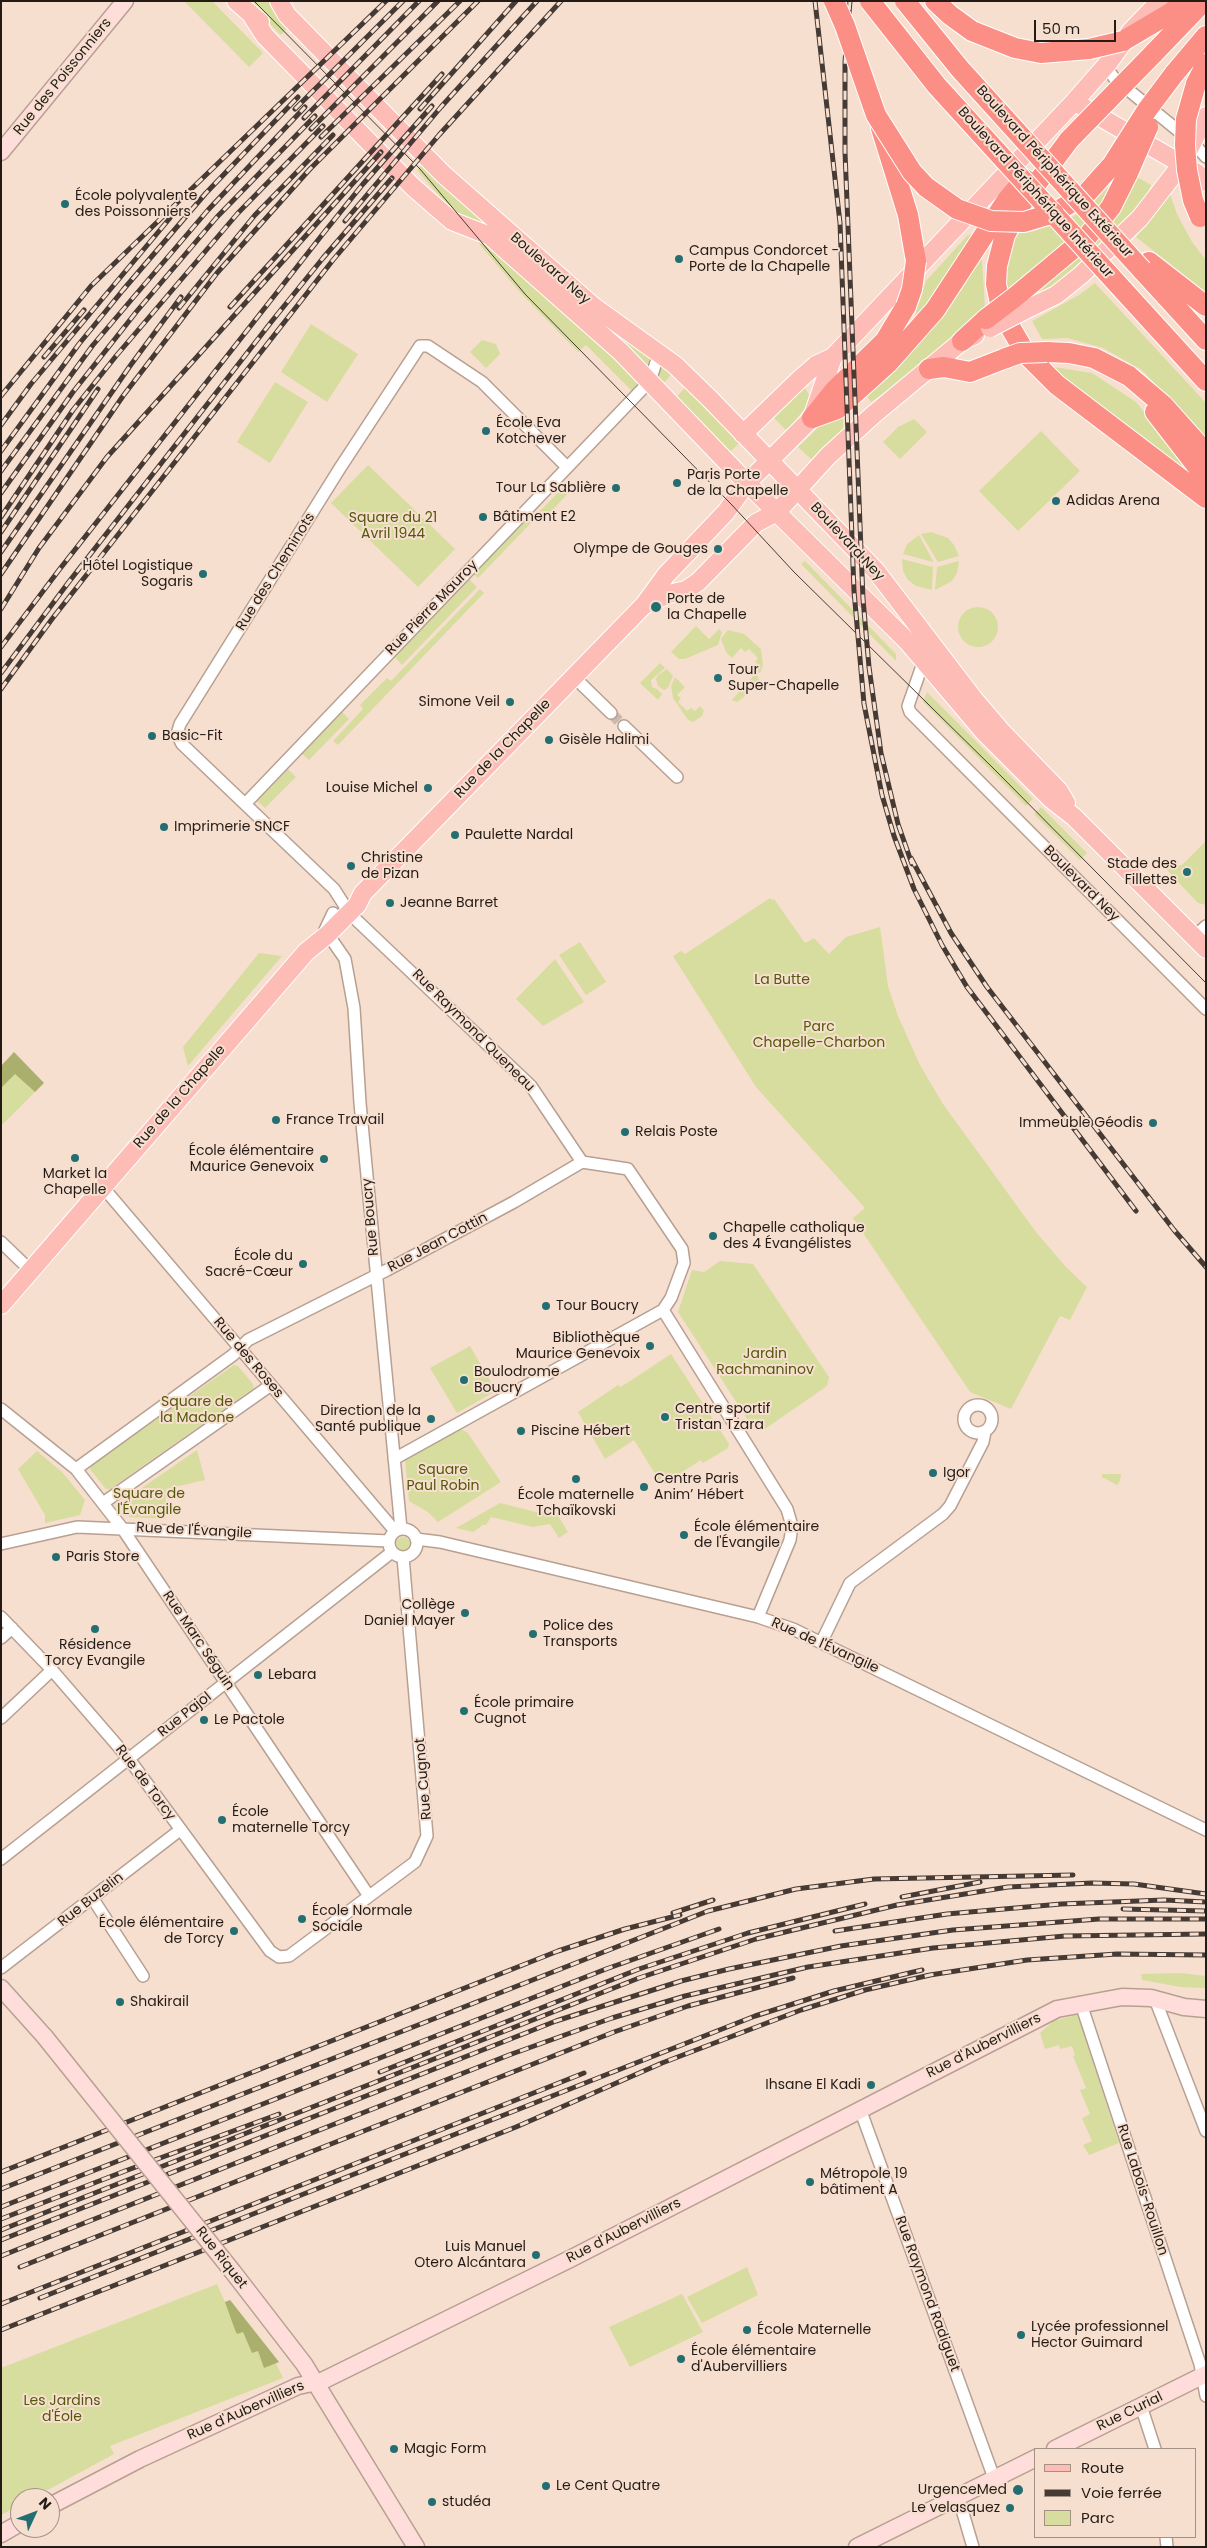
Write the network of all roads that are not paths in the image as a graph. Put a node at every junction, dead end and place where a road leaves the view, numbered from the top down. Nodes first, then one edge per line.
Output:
1 (125, 1) edge
2 (236, 1) edge
3 (281, 1) edge
4 (834, 1) edge
5 (870, 1) edge
6 (905, 1) edge
7 (935, 1) edge
8 (1160, 1) edge
9 (1184, 1) edge
10 (1204, 1) edge
11 (1206, 36) edge
12 (1110, 60) junction
13 (1206, 64) edge
14 (1073, 103) junction
15 (876, 115) junction
16 (1206, 116) edge
17 (1194, 138) junction
18 (1069, 140) junction
19 (1, 152) edge
20 (1206, 157) edge
21 (1181, 165) junction
22 (1120, 169) junction
23 (1206, 182) edge
24 (1203, 222) edge
25 (1146, 266) junction
26 (1018, 305) junction
27 (1206, 306) edge
28 (1206, 340) edge
29 (962, 342) joint
30 (659, 353) junction
31 (834, 357) junction
32 (929, 369) junction
33 (1129, 376) junction
34 (650, 381) junction
35 (1206, 381) edge
36 (812, 418) junction
37 (743, 434) junction
38 (1206, 452) edge
39 (769, 461) junction
40 (568, 468) junction
41 (1206, 478) edge
42 (747, 483) junction
43 (797, 490) junction
44 (1206, 498) edge
45 (778, 512) junction
46 (644, 605) junction
47 (924, 660) junction
48 (573, 676) junction
49 (611, 713) tunnel mouth
50 (624, 726) tunnel mouth
51 (677, 777) dead end
52 (244, 804) junction
53 (1074, 817) junction
54 (335, 920) junction
55 (1202, 938) edge
56 (1206, 1010) edge
57 (582, 1162) junction
58 (102, 1186) junction
59 (1, 1242) edge
60 (31, 1271) junction
61 (377, 1276) junction
62 (1, 1305) edge
63 (663, 1310) junction
64 (240, 1349) junction
65 (271, 1385) junction
66 (1, 1409) edge
67 (985, 1432) dead end
68 (394, 1459) junction
69 (76, 1469) junction
70 (103, 1503) junction
71 (122, 1528) junction
72 (398, 1530) junction
73 (416, 1539) junction
74 (1, 1544) edge
75 (390, 1547) junction
76 (403, 1557) junction
77 (1, 1617) edge
78 (758, 1617) junction
79 (12, 1628) junction
80 (1, 1638) edge
81 (822, 1641) junction
82 (52, 1670) junction
83 (226, 1683) junction
84 (1, 1718) edge
85 (129, 1759) junction
86 (180, 1830) junction
87 (1206, 1830) edge
88 (1, 1858) edge
89 (369, 1896) junction
90 (93, 1899) junction
91 (279, 1957) joint
92 (1, 1968) edge
93 (143, 1976) dead end
94 (1, 1988) edge
95 (1155, 1999) junction
96 (1081, 2004) junction
97 (1206, 2009) edge
98 (860, 2109) junction
99 (1206, 2130) edge
100 (1204, 2375) edge
101 (314, 2382) junction
102 (1206, 2396) edge
103 (1141, 2406) junction
104 (1057, 2448) edge
105 (1156, 2448) edge
106 (1034, 2459) edge
107 (994, 2478) junction
108 (958, 2496) junction
109 (60, 2501) edge
110 (877, 2542) edge
111 (416, 2547) edge
112 (857, 2547) edge
113 (973, 2547) edge

1 - 19 street, Rue des Poissonniers
2 - 34 main road, Boulevard Ney
3 - 30 main road, Boulevard Ney
4 - 15 highway, bridge
5 - 35 highway, Boulevard Périphérique Intérieur, bridge
6 - 25 highway, Boulevard Périphérique Extérieur, bridge
7 - 9 highway, bridge
8 - 12 main road
10 - 18 highway, bridge
11 - 22 highway, bridge
12 - 14 main road
12 - 17 street
13 - 24 highway, bridge
14 - 21 main road
14 - 31 main road
15 - 22 highway, bridge
15 - 36 highway, bridge
16 - 17 main road
17 - 20 street
17 - 21 main road
18 - 36 highway
18 - 44 highway
21 - 23 main road
21 - 26 main road
22 - 26 highway
25 - 27 highway
25 - 28 highway, Boulevard Périphérique Extérieur
26 - 29 highway, bridge
29 - 32 main road
30 - 34 street
30 - 37 main road, Boulevard Ney
31 - 36 main road
31 - 37 main road
32 - 33 highway, bridge
32 - 43 main road
33 - 38 highway
33 - 41 highway
34 - 40 street, Rue Pierre Mauroy
34 - 42 main road, Boulevard Ney
36 - 39 main road, Rue de la Chapelle
37 - 39 main road, Boulevard Ney
39 - 42 main road, Rue de la Chapelle
39 - 43 main road, Boulevard Ney
40 - 52 street, Rue Pierre Mauroy
40 - 52 street, Rue des Cheminots
42 - 45 main road, Boulevard Ney
42 - 46 main road, Rue de la Chapelle
43 - 45 main road
43 - 53 main road, Boulevard Ney
45 - 46 main road, Rue de la Chapelle
45 - 47 main road, Boulevard Ney
46 - 48 main road, Rue de la Chapelle
47 - 53 main road, Boulevard Ney
47 - 56 street, Boulevard Ney
48 - 49 street
48 - 54 main road, Rue de la Chapelle
50 - 51 street
52 - 54 street, Rue des Cheminots
53 - 55 main road, Boulevard Ney
54 - 57 street, Rue Raymond Queneau
54 - 58 main road, Rue de la Chapelle
54 - 61 street, Rue Boucry
57 - 61 street, Rue Jean Cottin
57 - 63 street
58 - 60 main road, Rue de la Chapelle
58 - 64 street, Rue des Roses
59 - 60 street
60 - 62 main road, Rue de la Chapelle
61 - 64 street, Rue Jean Cottin
61 - 68 street, Rue Boucry
63 - 68 street
63 - 78 street
64 - 65 street, Rue des Roses
64 - 69 street, Rue Jean Cottin
65 - 70 street
65 - 72 street, Rue des Roses
66 - 69 street, Rue Marc Séguin
67 - 81 street
68 - 72 street, Rue Boucry
69 - 70 street, Rue Marc Séguin
70 - 71 street, Rue Marc Séguin
71 - 74 street, Rue de l'Évangile
71 - 75 street, Rue de l'Évangile
71 - 83 street, Rue Marc Séguin
72 - 73 street
72 - 75 street
73 - 76 street
73 - 78 street, Rue de l'Évangile
75 - 76 street
75 - 83 street, Rue Pajol
76 - 89 street, Rue Cugnot
77 - 79 street, Rue de Torcy
78 - 81 street, Rue de l'Évangile
79 - 80 street
79 - 82 street, Rue de Torcy
81 - 87 street, Rue de l'Évangile
82 - 84 street
82 - 85 street, Rue de Torcy
83 - 85 street, Rue Pajol
83 - 89 street, Rue Marc Séguin
85 - 86 street, Rue de Torcy
85 - 88 street, Rue Pajol
86 - 90 street, Rue Buzelin
86 - 91 street, Rue de Torcy
89 - 91 street, Rue Cugnot
90 - 92 street, Rue Buzelin
90 - 93 street
94 - 101 street, Rue Riquet, bridge
95 - 96 street, Rue d'Aubervilliers
95 - 97 street, Rue d'Aubervilliers
95 - 99 street
96 - 98 street, Rue d'Aubervilliers
96 - 100 street, Rue Labois-Rouillon
98 - 101 street, Rue d'Aubervilliers
98 - 107 street, Rue Raymond Radiguet
100 - 102 street, Rue Labois-Rouillon
100 - 103 street, Rue Curial
101 - 109 street, Rue d'Aubervilliers
101 - 111 street, Rue Riquet
103 - 104 street, Rue Curial
103 - 105 street
106 - 107 street
107 - 108 street
108 - 110 street
108 - 113 street
110 - 112 street

